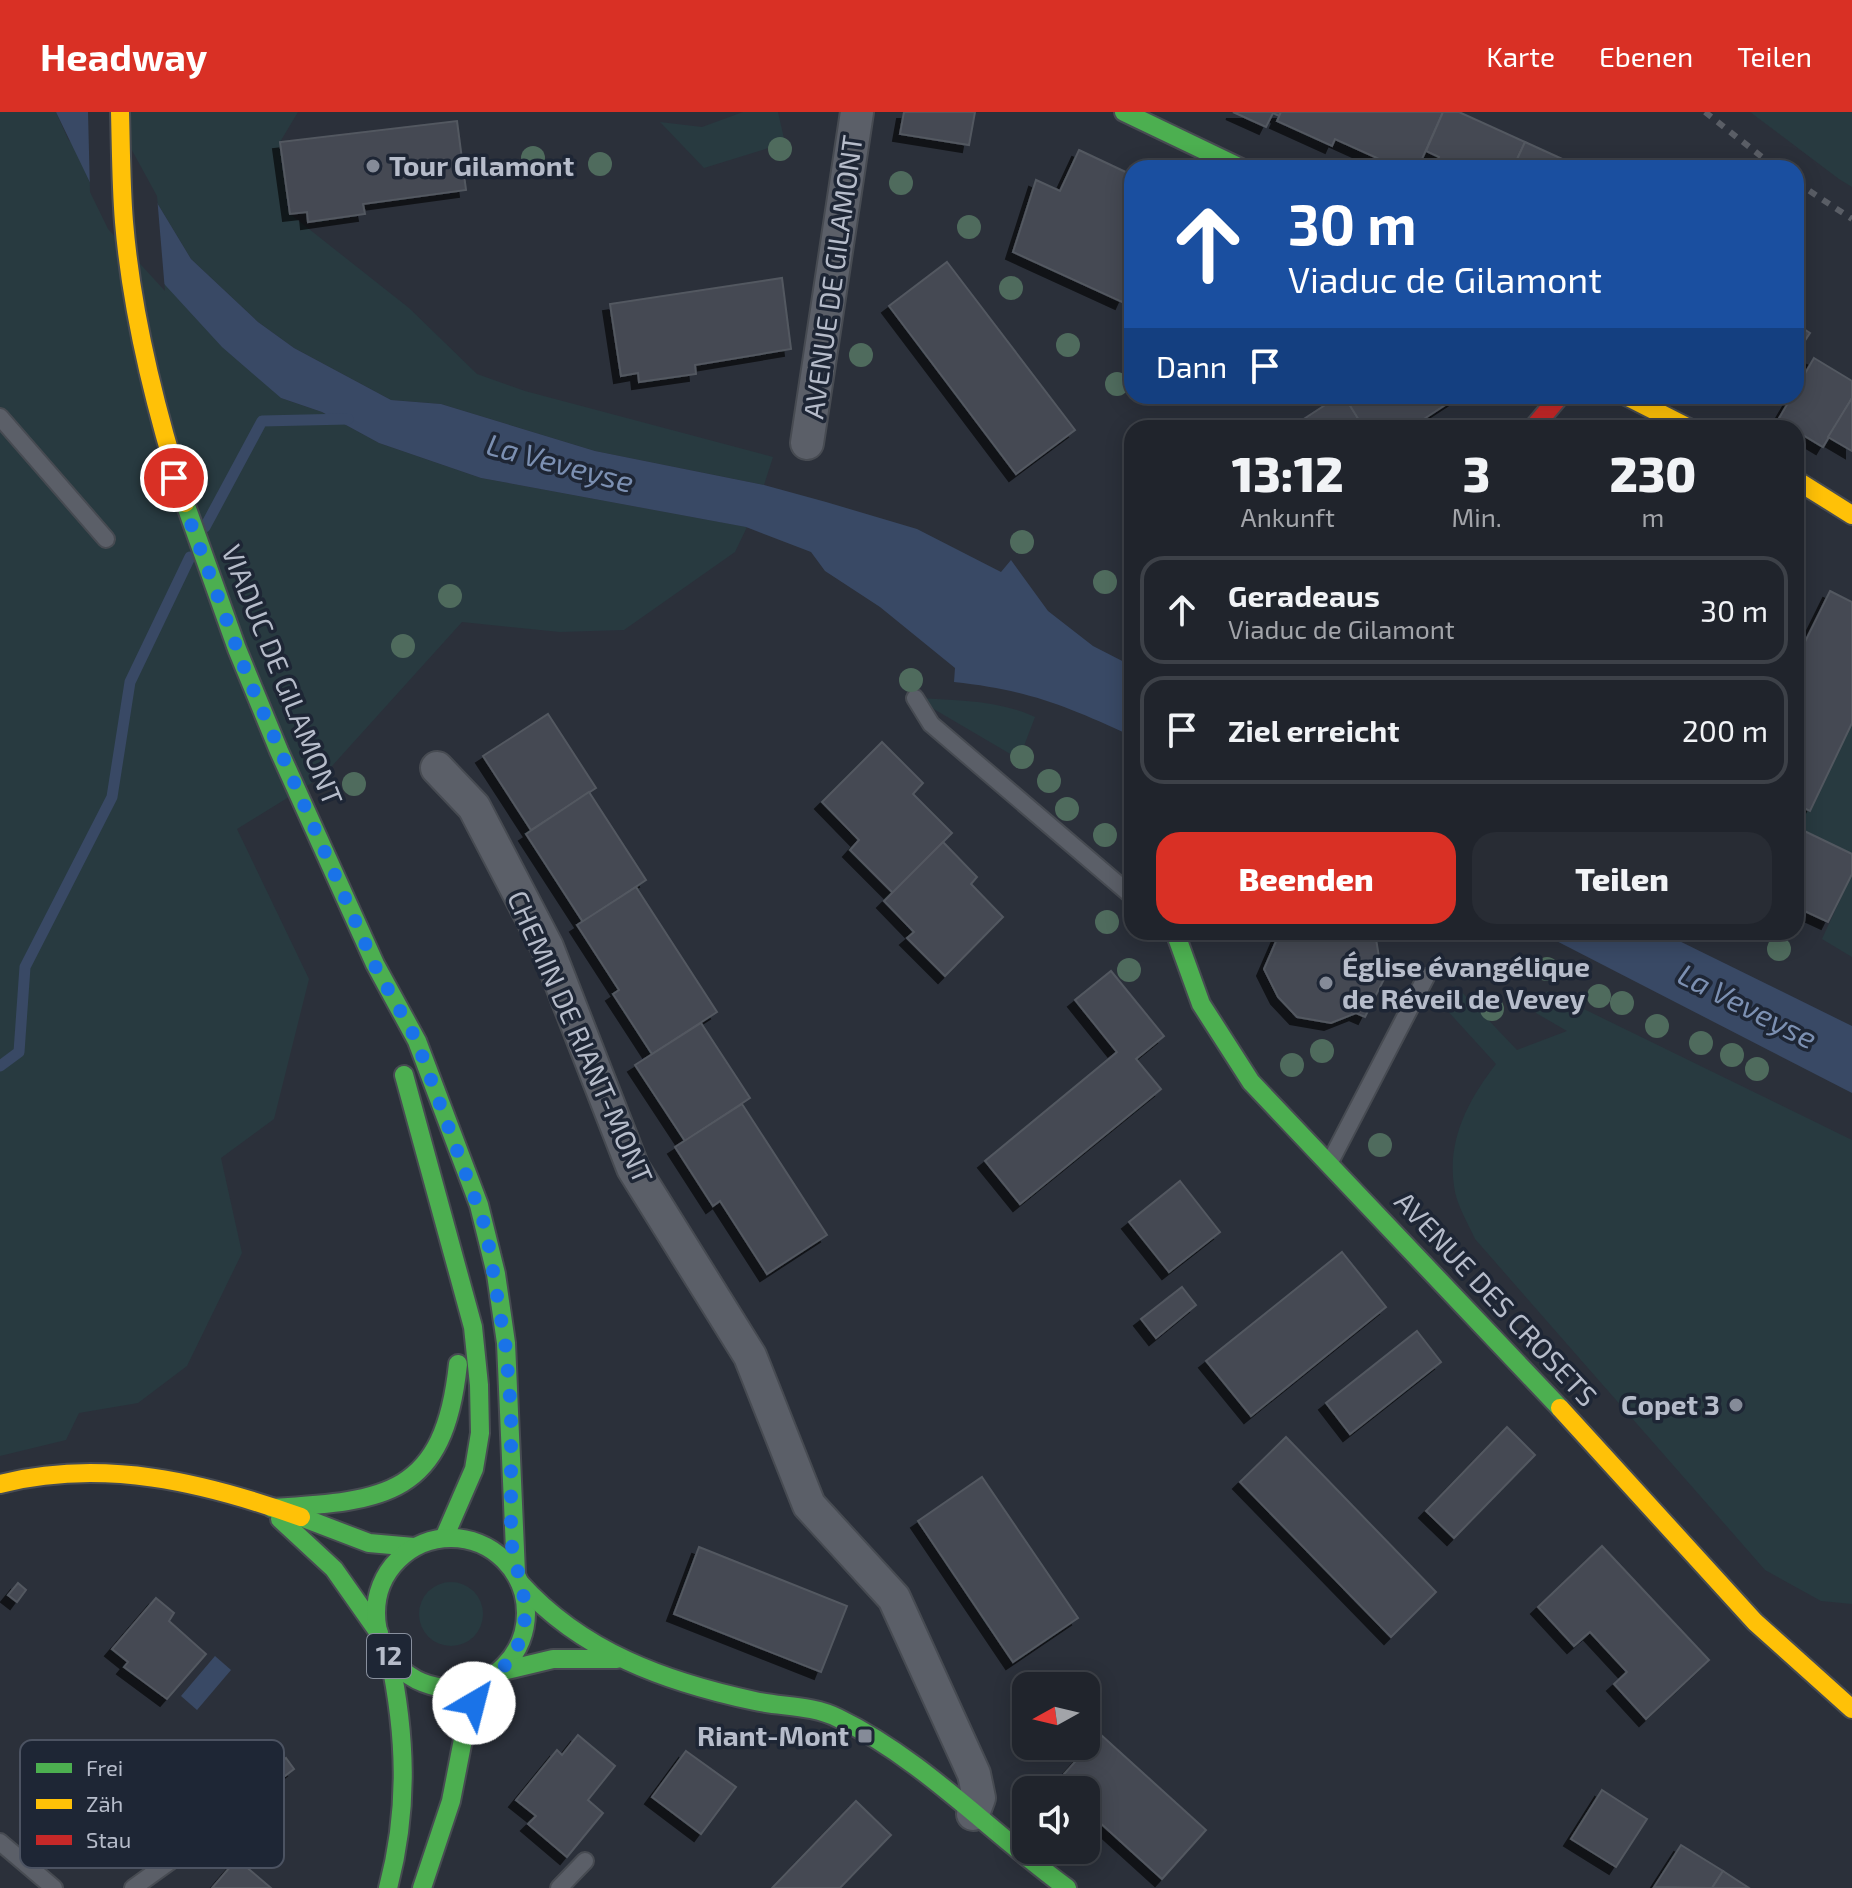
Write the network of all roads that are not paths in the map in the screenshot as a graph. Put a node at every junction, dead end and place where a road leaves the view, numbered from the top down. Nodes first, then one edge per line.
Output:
1 (120, 112) edge
2 (857, 112) edge
3 (1124, 112) edge
4 (1224, 160) edge
5 (1553, 404) edge
6 (1642, 404) edge
7 (0, 417) edge
8 (1540, 420) edge
9 (1673, 420) edge
10 (807, 443) dead end
11 (1804, 485) edge
12 (1852, 515) edge
13 (106, 539) dead end
14 (915, 698) dead end
15 (437, 768) dead end
16 (1124, 889) edge
17 (1177, 940) edge
18 (376, 968) junction
19 (1426, 977) dead end
20 (1329, 1164) junction
21 (453, 1262) junction
22 (0, 1484) edge
23 (263, 1505) junction
24 (444, 1538) junction
25 (414, 1547) junction
26 (518, 1578) junction
27 (379, 1633) junction
28 (389, 1655) junction
29 (623, 1659) junction
30 (493, 1675) junction
31 (1852, 1709) edge
32 (973, 1814) junction
33 (0, 1842) edge
34 (20, 1859) edge
35 (585, 1861) dead end
36 (31, 1868) edge
37 (161, 1868) edge
38 (54, 1888) edge
39 (133, 1888) edge
40 (388, 1888) edge
41 (422, 1888) edge
42 (559, 1888) edge
43 (1067, 1888) edge

1 - 18 main road, VIADUC DE GILAMONT
2 - 10 street, AVENUE DE GILAMONT
3 - 4 main road
5 - 8 main road
6 - 9 main road
7 - 13 lane
11 - 12 main road
14 - 16 lane
15 - 32 street, CHEMIN DE RIANT-MONT
17 - 20 main road, AVENUE DES CROSETS
18 - 21 main road, VIADUC DE GILAMONT
18 - 26 main road, VIADUC DE GILAMONT
19 - 20 lane
20 - 31 main road, AVENUE DES CROSETS
21 - 23 main road
21 - 24 main road, VIADUC DE GILAMONT
22 - 23 main road, 12
23 - 25 main road, 12
23 - 27 main road, 12
24 - 25 main road, 12
24 - 26 main road, 12
25 - 27 main road, 12
26 - 29 main road
26 - 30 main road
27 - 28 main road, 12
28 - 30 main road, 12
28 - 40 main road, 12
29 - 30 main road
29 - 32 main road
30 - 41 main road
32 - 43 main road
33 - 34 lane
35 - 42 lane
36 - 38 lane
37 - 39 lane

